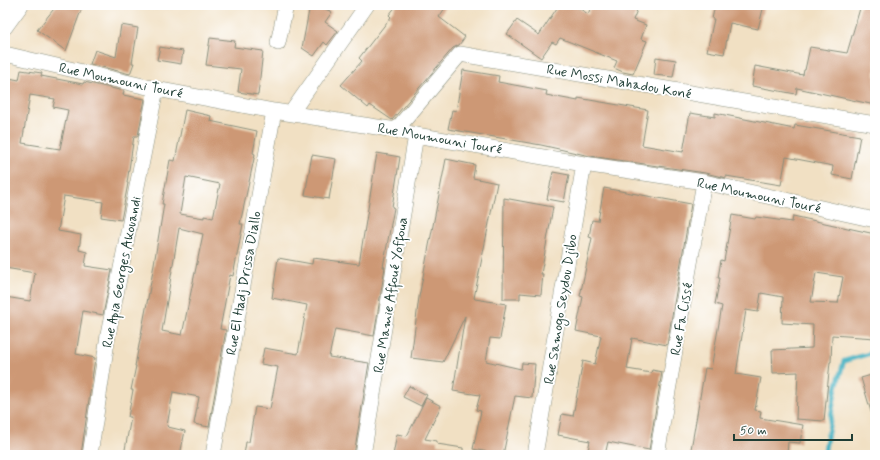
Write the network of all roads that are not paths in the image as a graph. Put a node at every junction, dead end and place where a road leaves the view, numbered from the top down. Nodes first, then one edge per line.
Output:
1 (21, 5) edge
2 (286, 5) edge
3 (368, 5) edge
4 (5, 27) edge
5 (278, 43) dead end
6 (5, 54) edge
7 (156, 89) junction
8 (274, 111) junction
9 (291, 113) junction
10 (875, 124) edge
11 (396, 130) junction
12 (416, 135) junction
13 (584, 164) junction
14 (704, 182) junction
15 (875, 220) edge
16 (90, 455) edge
17 (213, 455) edge
18 (364, 455) edge
19 (536, 455) edge
20 (657, 455) edge

1 - 4 street
2 - 5 street
3 - 9 street
6 - 7 street, Rue Moumouni Touré
7 - 8 street, Rue Moumouni Touré
7 - 16 street, Rue Apia Georges Akouandi
8 - 9 street, Rue Moumouni Touré
8 - 17 street, Rue El Hadj Drissa Diallo
9 - 11 street, Rue Moumouni Touré
10 - 11 street, Rue Mossi Mahadou Koné
11 - 12 street, Rue Moumouni Touré
12 - 13 street, Rue Moumouni Touré
12 - 18 street, Rue Mamie Affoué Yoffoua
13 - 14 street, Rue Moumouni Touré
13 - 19 street, Rue Samogo Seydou Djibo
14 - 15 street, Rue Moumouni Touré
14 - 20 street, Rue Fa Cissé

